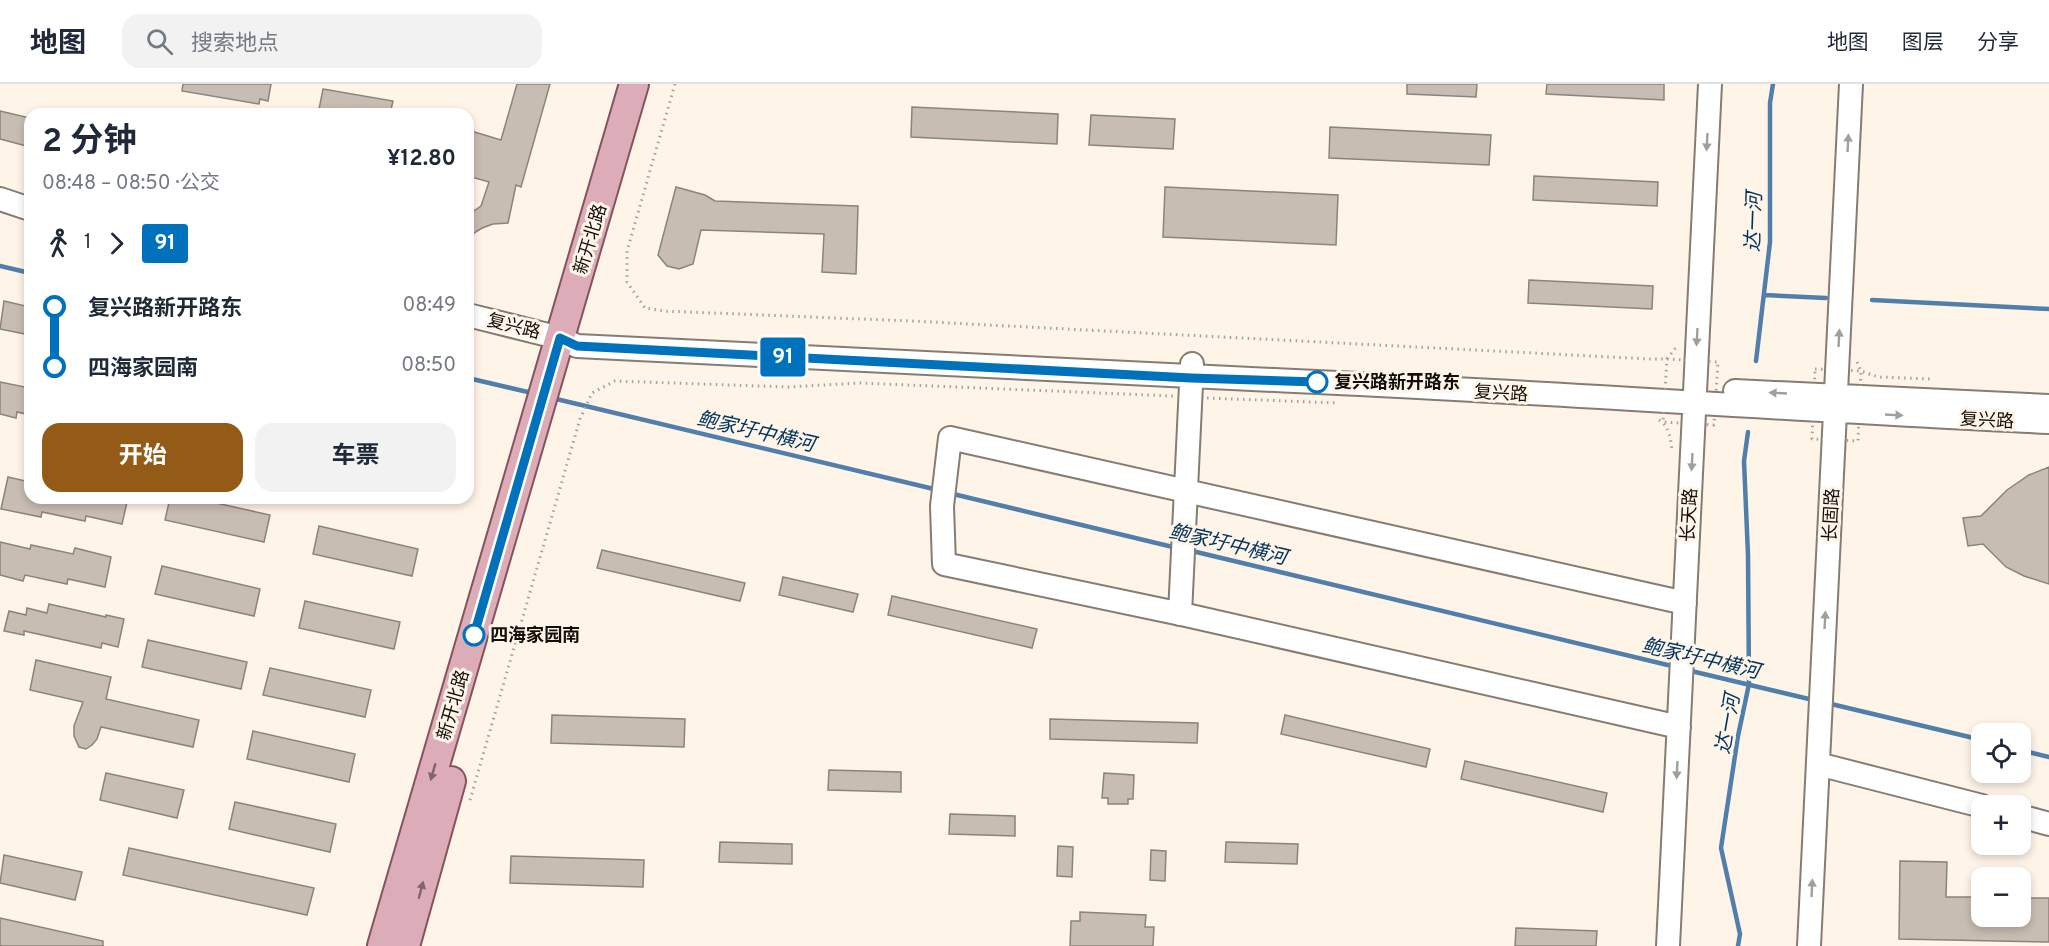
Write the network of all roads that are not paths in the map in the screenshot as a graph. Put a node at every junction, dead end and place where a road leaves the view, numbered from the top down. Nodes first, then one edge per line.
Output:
1 (634, 84) edge
2 (652, 84) edge
3 (1710, 84) edge
4 (1851, 84) edge
5 (0, 199) edge
6 (24, 206) edge
7 (474, 316) edge
8 (573, 338) junction
9 (1194, 379) junction
10 (1695, 396) junction
11 (1836, 404) junction
12 (2049, 406) edge
13 (556, 407) junction
14 (2049, 422) edge
15 (1185, 490) junction
16 (1685, 603) junction
17 (1180, 614) junction
18 (1679, 727) junction
19 (1818, 764) junction
20 (1971, 803) edge
21 (2031, 819) edge
22 (2049, 824) edge
23 (382, 946) edge
24 (405, 946) edge
25 (1668, 946) edge
26 (1809, 946) edge

1 - 8 main road, 新开北路
2 - 8 main road, 新开北路
3 -> 10 street, 长天路
11 -> 4 street, 长固路
5 - 6 street
7 - 8 street, 复兴路
8 - 9 street, 复兴路
8 - 13 main road, 新开北路
9 - 10 street, 复兴路
9 - 15 street
10 - 11 street, 复兴路
10 -> 16 street, 长天路
11 - 12 street, 复兴路
11 -> 14 street, 复兴路
19 -> 11 street, 长固路
13 -> 23 main road, 新开北路
24 -> 13 main road, 新开北路
15 - 16 street
15 - 17 street
15 - 17 street
16 - 18 street, 长天路
17 - 18 street
18 -> 25 street, 长天路
19 - 20 street
26 -> 19 street, 长固路
21 - 22 street

